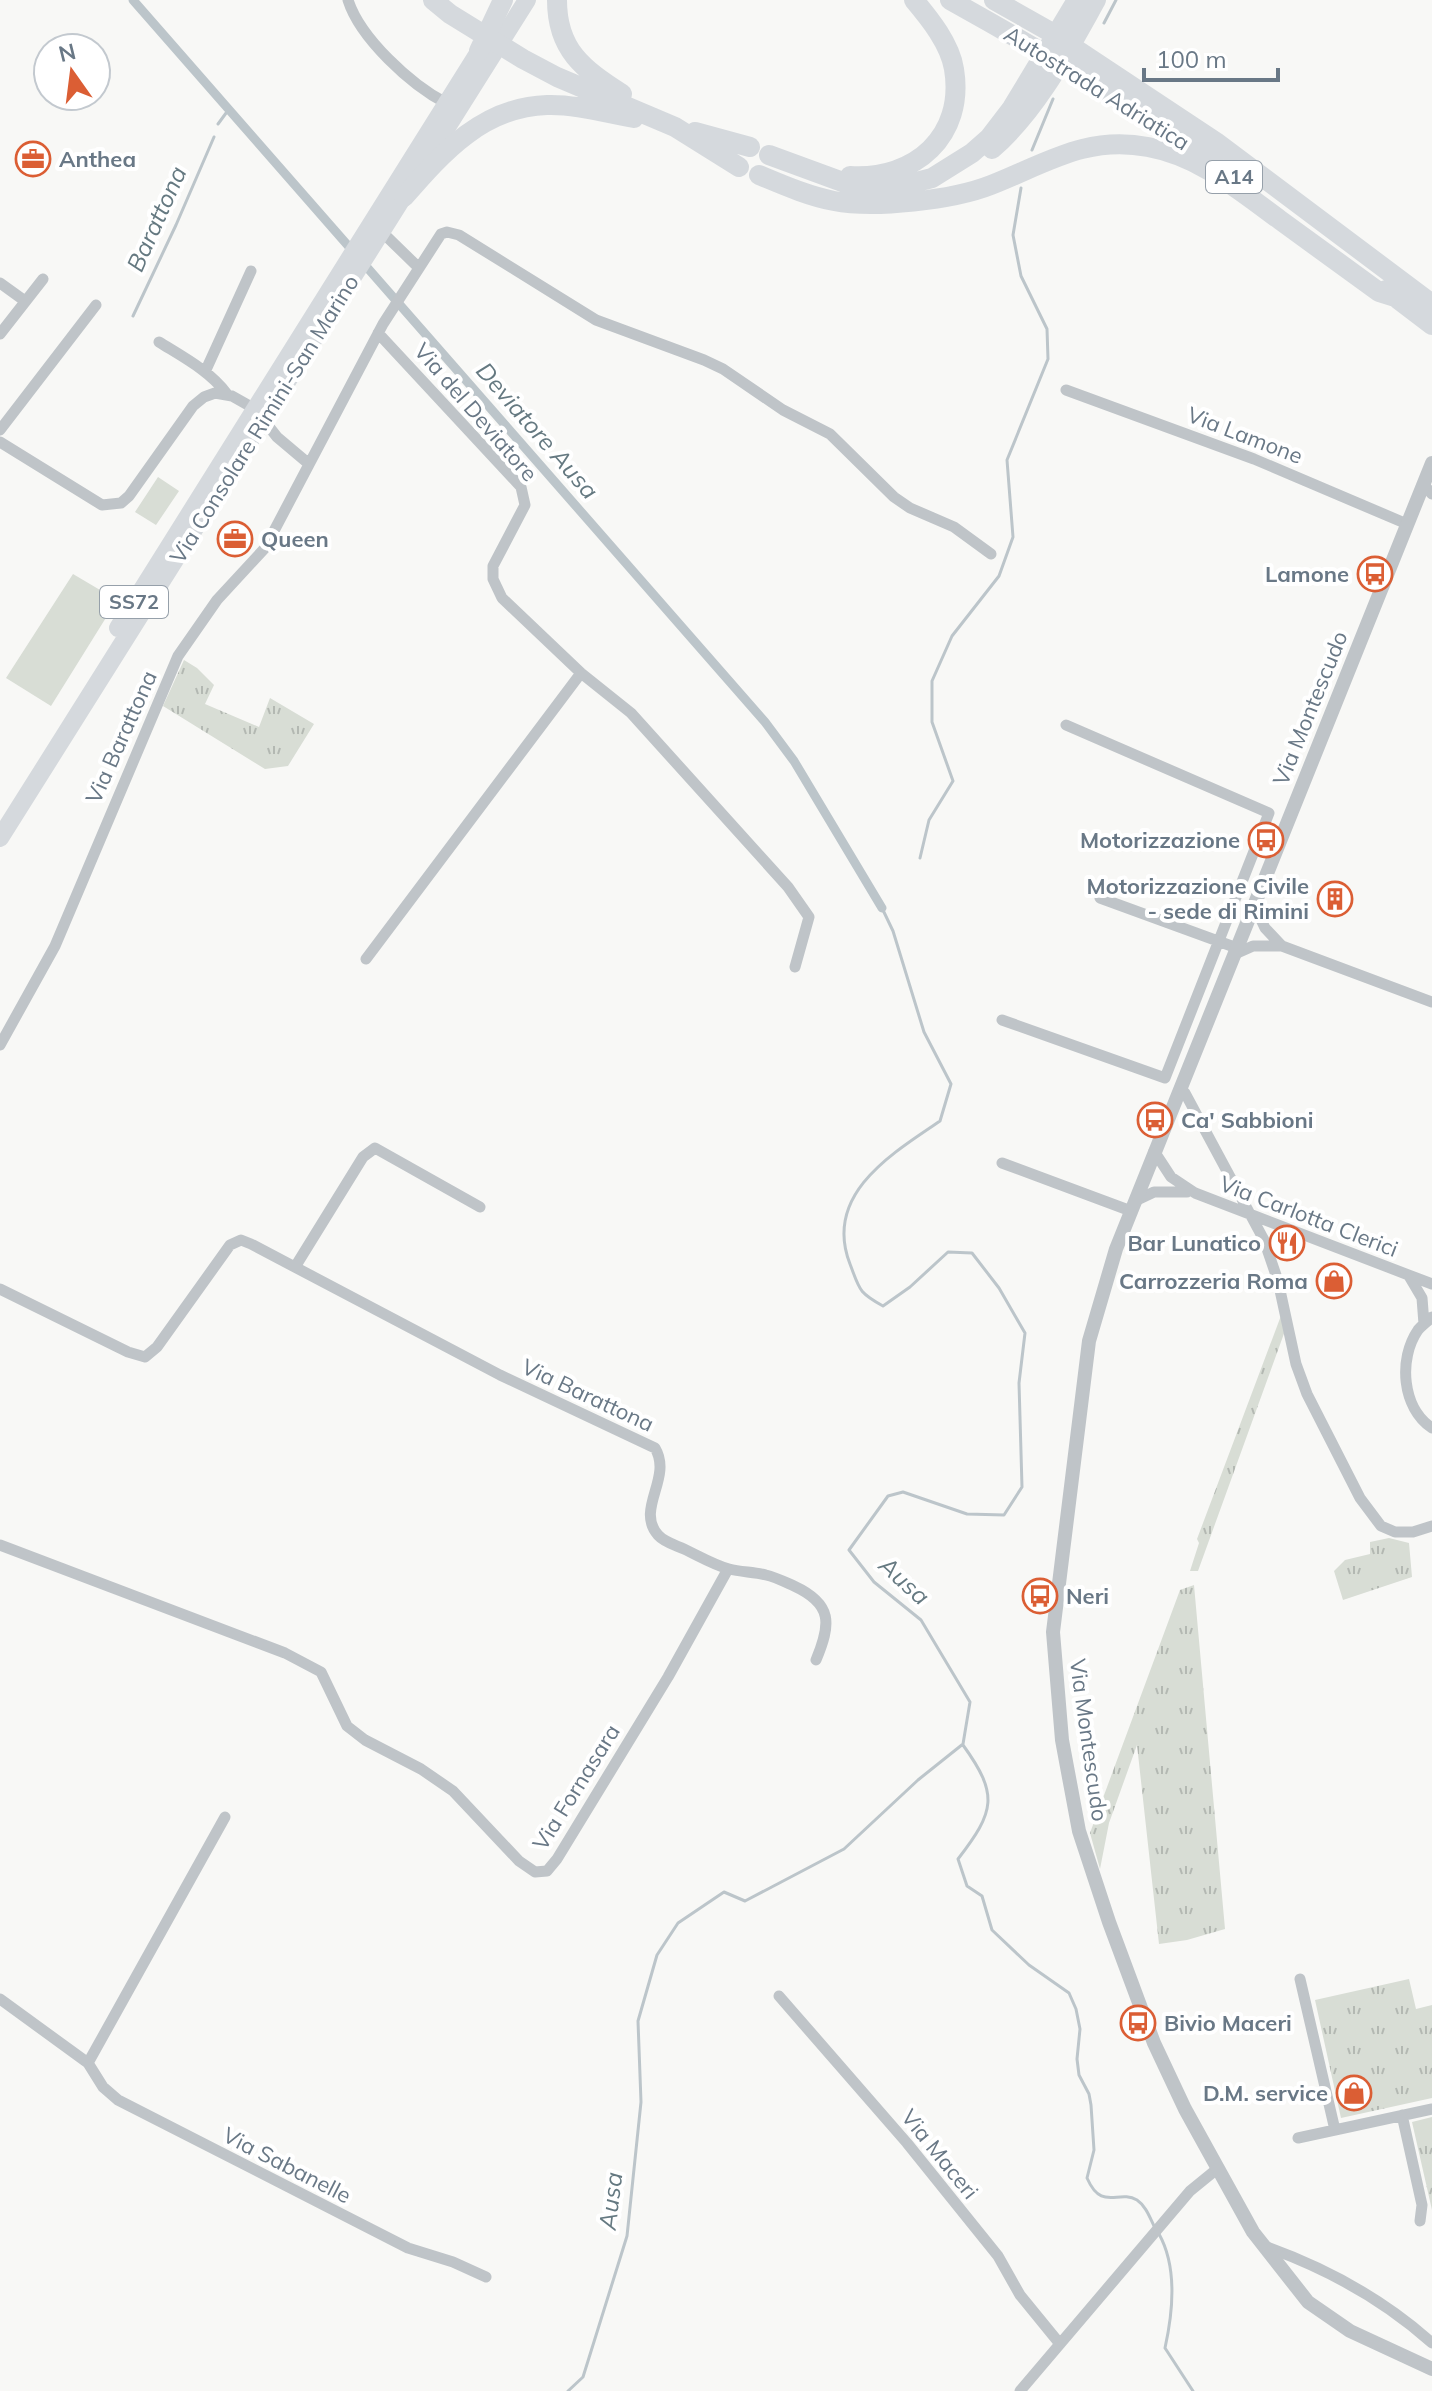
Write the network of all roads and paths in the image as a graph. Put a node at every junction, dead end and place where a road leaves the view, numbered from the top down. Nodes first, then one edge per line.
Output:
1 (348, 0) edge
2 (433, 0) edge
3 (503, 0) edge
4 (512, 0) edge
5 (527, 0) edge
6 (557, 0) edge
7 (914, 0) edge
8 (950, 0) edge
9 (994, 0) edge
10 (1016, 0) edge
11 (1077, 0) edge
12 (1096, 0) edge
13 (1048, 25) junction
14 (479, 51) junction
15 (1076, 53) junction
16 (446, 103) junction
17 (672, 126) junction
18 (750, 147) dead end
19 (769, 155) dead end
20 (739, 167) dead end
21 (807, 170) junction
22 (759, 175) dead end
23 (404, 197) junction
24 (836, 201) junction
25 (375, 236) junction
26 (251, 271) dead end
27 (416, 273) junction
28 (43, 279) dead end
29 (0, 283) edge
30 (1395, 297) junction
31 (25, 301) junction
32 (1432, 304) edge
33 (96, 305) dead end
34 (1432, 325) edge
35 (380, 329) junction
36 (0, 334) edge
37 (159, 342) dead end
38 (205, 372) junction
39 (1066, 390) dead end
40 (227, 394) junction
41 (258, 416) junction
42 (0, 430) edge
43 (0, 442) edge
44 (1432, 463) edge
45 (309, 464) junction
46 (1428, 490) edge
47 (1407, 524) junction
48 (991, 554) dead end
49 (581, 673) junction
50 (1066, 725) dead end
51 (0, 816) edge
52 (0, 838) edge
53 (1100, 898) dead end
54 (1254, 905) junction
55 (1245, 928) junction
56 (1267, 939) junction
57 (1219, 941) junction
58 (1236, 951) junction
59 (366, 959) dead end
60 (795, 967) dead end
61 (1432, 1002) edge
62 (1002, 1020) dead end
63 (0, 1045) edge
64 (1180, 1089) junction
65 (1154, 1151) junction
66 (1002, 1163) dead end
67 (1146, 1173) junction
68 (1168, 1174) junction
69 (1169, 1190) junction
70 (1195, 1193) junction
71 (1133, 1206) junction
72 (480, 1207) dead end
73 (1248, 1215) junction
74 (295, 1267) junction
75 (1408, 1275) junction
76 (1432, 1284) edge
77 (0, 1289) edge
78 (1428, 1320) edge
79 (1432, 1428) edge
80 (1432, 1526) edge
81 (0, 1545) edge
82 (728, 1569) junction
83 (816, 1660) dead end
84 (225, 1817) dead end
85 (1300, 1979) dead end
86 (779, 1996) dead end
87 (0, 1999) edge
88 (88, 2063) junction
89 (1432, 2109) edge
90 (1402, 2115) junction
91 (1335, 2130) junction
92 (1298, 2138) dead end
93 (1217, 2169) junction
94 (1420, 2221) dead end
95 (1262, 2245) junction
96 (486, 2277) dead end
97 (1432, 2343) edge
98 (1060, 2344) junction
99 (1432, 2369) edge
100 (1020, 2391) edge

1 - 16 street
2 - 17 highway
3 - 14 highway
4 - 14 main road, Via Consolare Rimini-San Marino / SS72
5 - 23 main road, Via Consolare Rimini-San Marino / SS72
6 - 17 highway
7 - 21 highway
8 - 15 highway, Autostrada Adriatica / A14
9 - 13 highway, Autostrada Adriatica
10 - 13 highway
11 - 21 highway
12 - 24 highway
13 - 15 highway
14 - 16 main road, Via Consolare Rimini-San Marino / SS72
15 - 30 highway, Autostrada Adriatica / A14
15 - 32 highway, Autostrada Adriatica / A14
16 - 25 main road, Via Consolare Rimini-San Marino / SS72
17 - 18 highway
17 - 20 highway
17 - 23 highway
19 - 21 highway
22 - 24 highway
23 - 25 main road, Via Consolare Rimini-San Marino / SS72
24 - 30 highway
25 - 27 street
25 - 41 main road, Via Consolare Rimini-San Marino / SS72
26 - 38 street
27 - 35 street, Via Barattona
27 - 48 street, Via Barattona
28 - 31 street
29 - 31 street
30 - 34 highway, Autostrada Adriatica / A14
31 - 36 street
33 - 42 street
35 - 45 street, Via Barattona
35 - 49 street, Via del Deviatore
37 - 38 street
38 - 40 street
39 - 47 street, Via Lamone
40 - 41 street
40 - 43 street
41 - 45 street
41 - 51 main road, Via Consolare Rimini-San Marino / SS72
41 - 52 main road, Via Consolare Rimini-San Marino / SS72
44 - 46 street, Via Montescudo
45 - 63 street, Via Barattona
46 - 47 street, Via Montescudo
47 - 54 street, Via Montescudo
49 - 59 street
49 - 60 street, Via del Deviatore
50 - 57 street, Via Montescudo
53 - 57 street
54 - 55 street, Via Montescudo
54 - 56 street
55 - 56 street
55 - 58 street, Via Montescudo
56 - 58 street
56 - 61 street
57 - 58 street
57 - 62 street, Via Montescudo
58 - 64 street, Via Montescudo
64 - 65 street, Via Montescudo
64 - 73 street
65 - 67 street, Via Montescudo
65 - 68 street, Via Carlotta Clerici
66 - 71 street
67 - 68 street
67 - 69 street, Via Carlotta Clerici
67 - 71 street, Via Montescudo
68 - 70 street, Via Carlotta Clerici
69 - 70 street, Via Carlotta Clerici
69 - 71 street, Via Carlotta Clerici
70 - 73 street, Via Carlotta Clerici
71 - 93 street, Via Montescudo
72 - 74 street
73 - 75 street, Via Carlotta Clerici
73 - 80 street
74 - 77 street, Via Barattona
74 - 82 street, Via Barattona
75 - 76 street, Via Carlotta Clerici
75 - 78 street, Via Carlotta Clerici
78 - 79 street
81 - 82 street, Via Fornasara
82 - 83 street, Via Barattona
84 - 88 street
85 - 91 street
86 - 98 street, Via Maceri
87 - 88 street, Via Sabanelle
88 - 96 street, Via Sabanelle
89 - 90 street
90 - 91 street
90 - 94 street
91 - 92 street
93 - 95 street, Via Montescudo
93 - 98 street
95 - 97 street
95 - 99 street, Via Montescudo
98 - 100 street

